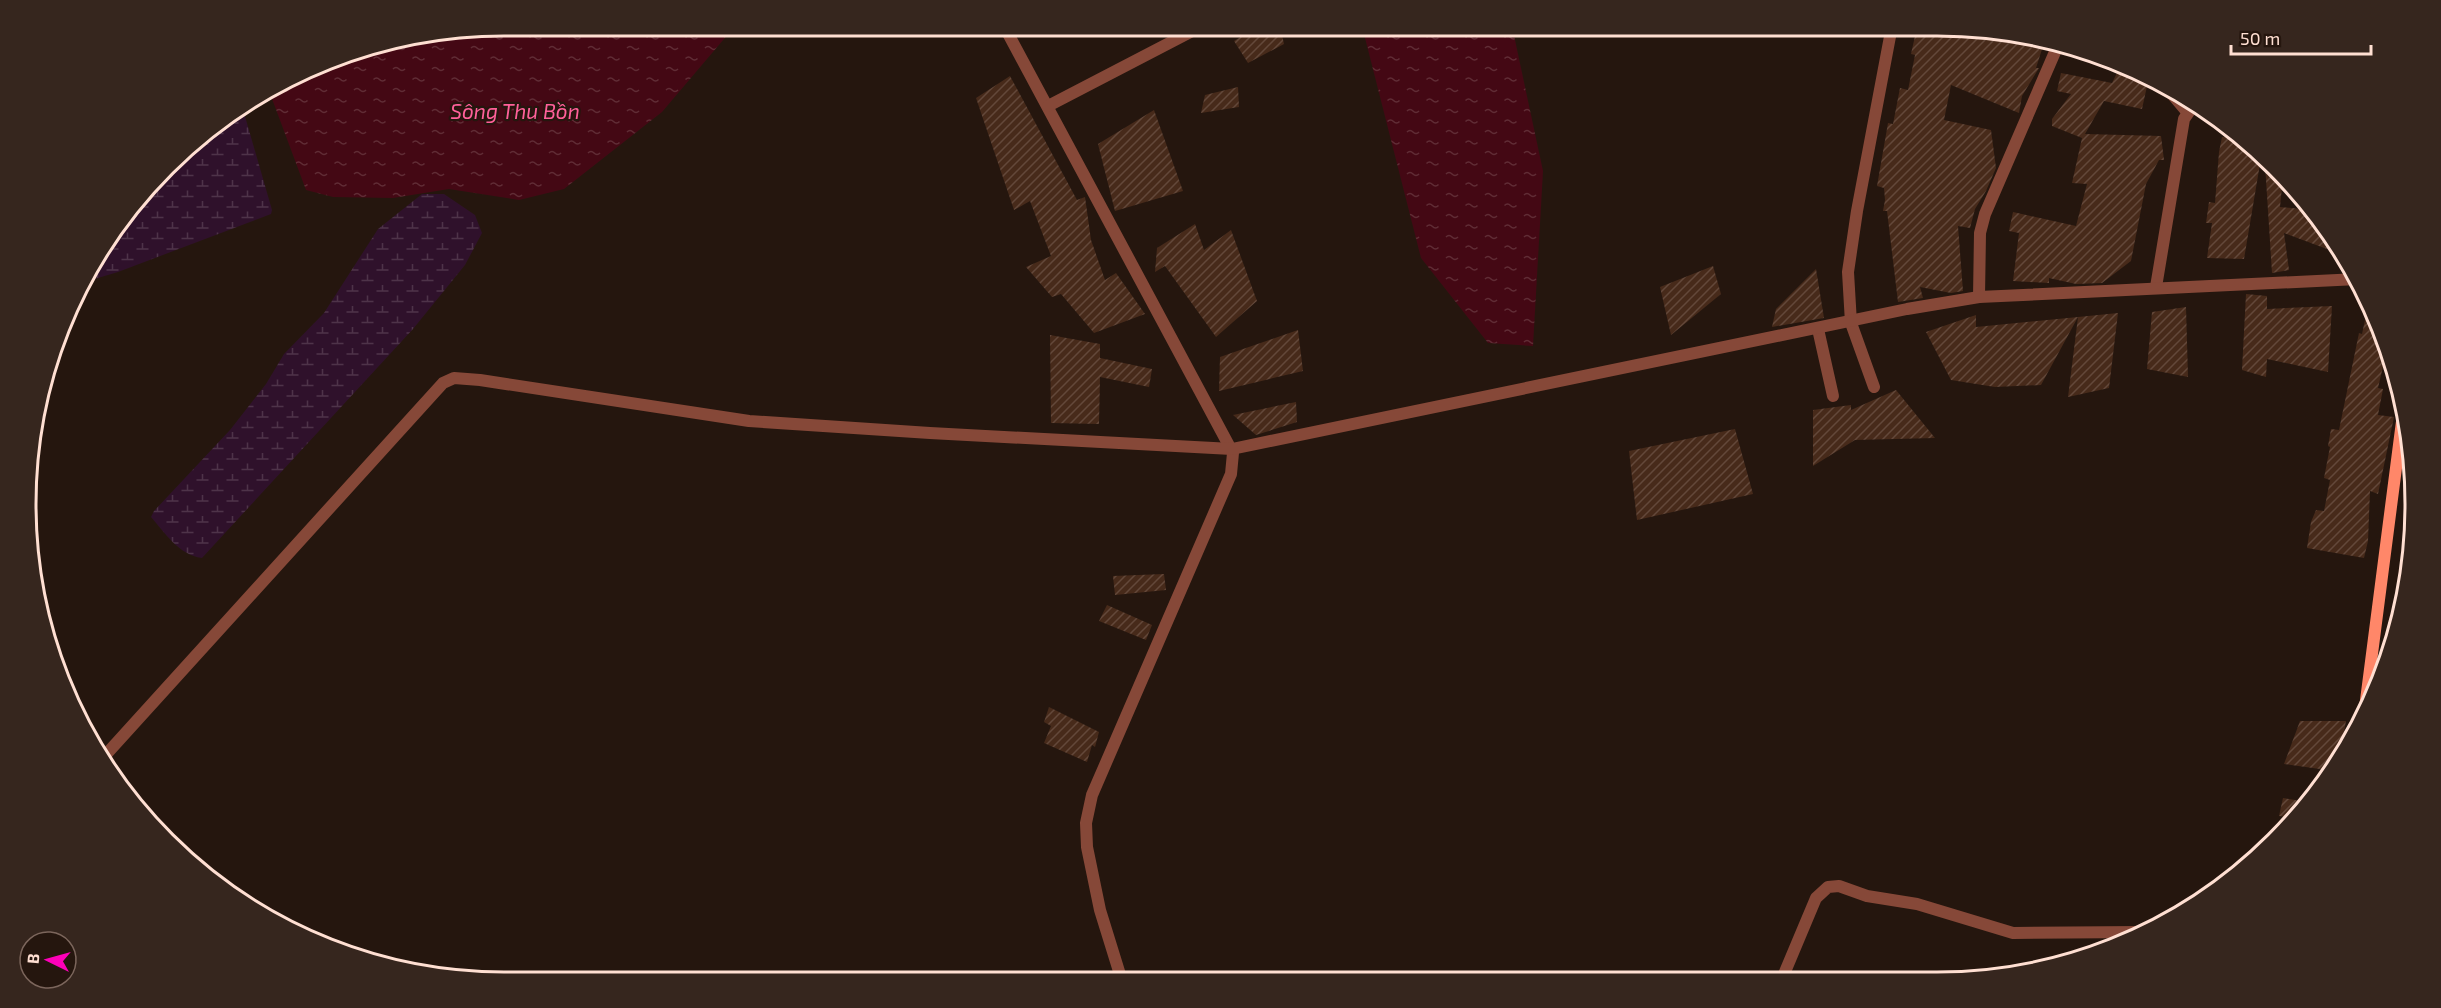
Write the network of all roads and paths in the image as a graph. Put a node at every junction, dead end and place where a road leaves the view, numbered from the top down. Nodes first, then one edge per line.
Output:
1 (1010, 36) edge
2 (1183, 36) edge
3 (1890, 36) edge
4 (2055, 51) edge
5 (1048, 106) junction
6 (2189, 110) edge
7 (2347, 279) edge
8 (2156, 287) junction
9 (1978, 297) junction
10 (1851, 322) junction
11 (1818, 329) junction
12 (1874, 387) dead end
13 (1833, 396) dead end
14 (2399, 434) edge
15 (1232, 449) junction
16 (2368, 686) edge
17 (108, 752) edge
18 (2125, 932) edge
19 (1119, 972) edge
20 (1785, 972) edge

1 - 5 street
2 - 5 street
3 - 10 street
4 - 9 street
5 - 15 street
6 - 8 street
7 - 8 street
8 - 9 street
9 - 10 street
10 - 11 street
10 - 12 street
11 - 13 street
11 - 15 street
14 - 16 street
15 - 17 street
15 - 19 street
18 - 20 street

